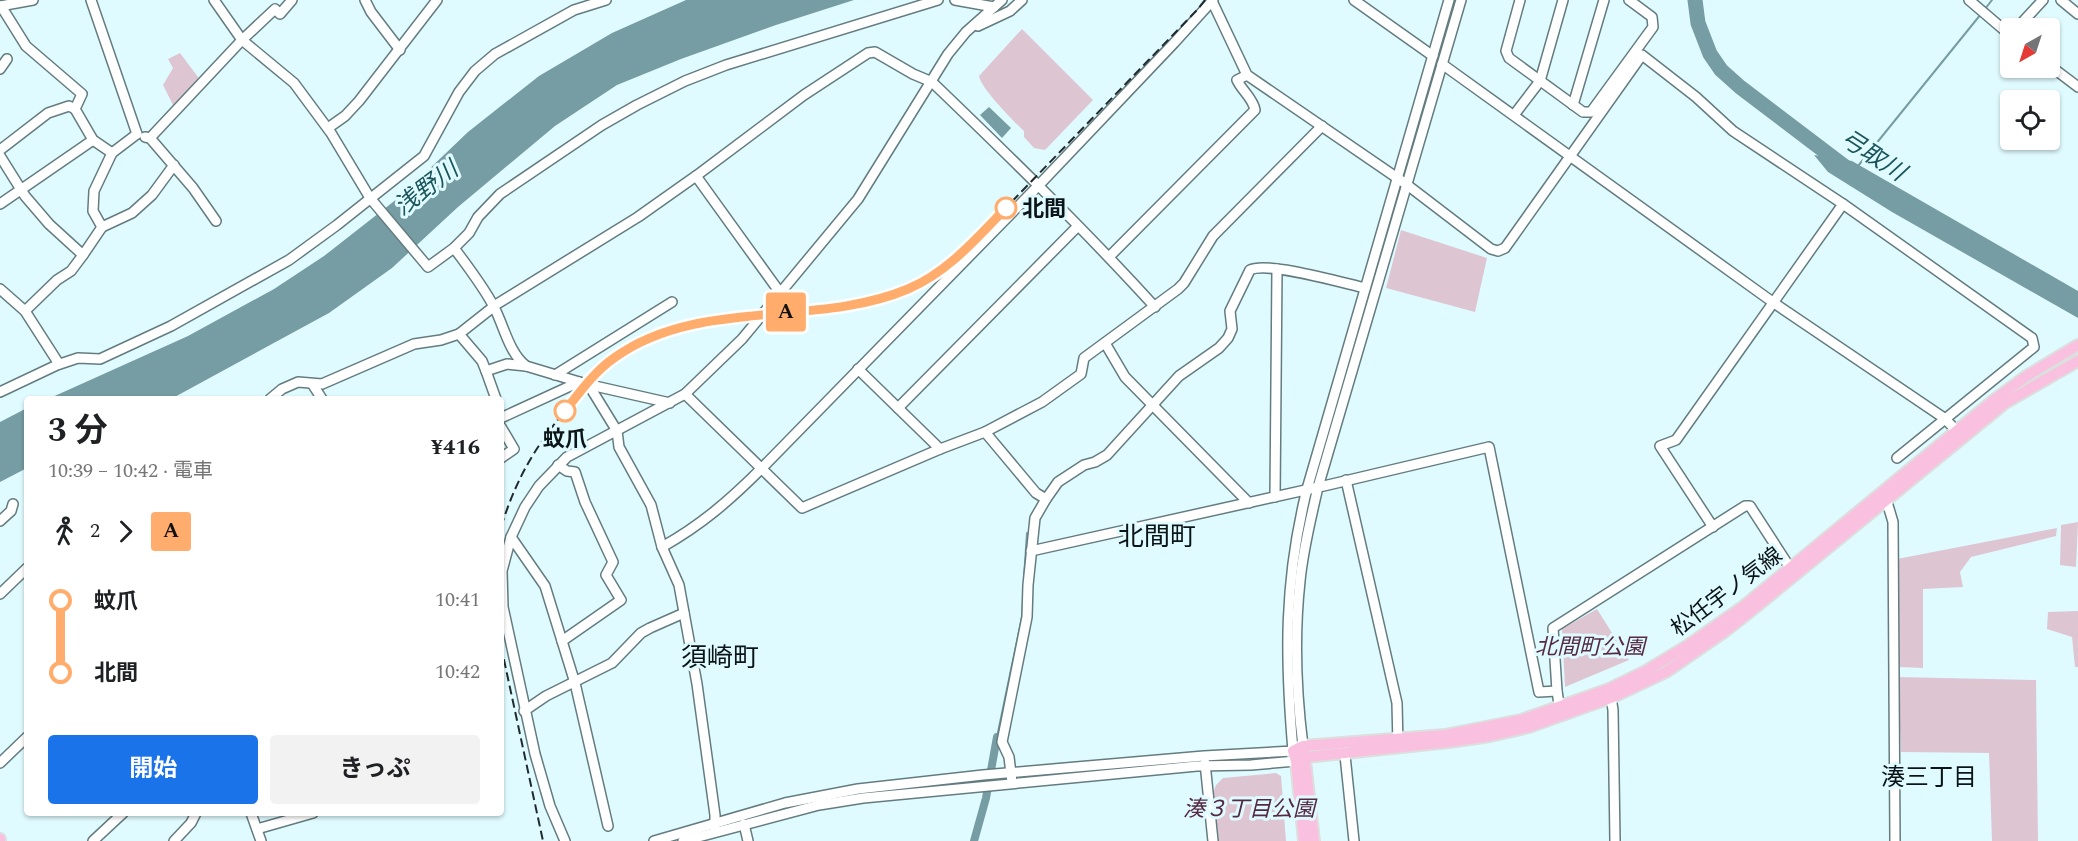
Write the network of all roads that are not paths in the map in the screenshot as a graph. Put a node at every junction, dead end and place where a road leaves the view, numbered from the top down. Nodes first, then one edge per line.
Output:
1 (33, 0) edge
2 (91, 0) edge
3 (214, 0) edge
4 (292, 0) edge
5 (365, 0) edge
6 (437, 0) edge
7 (606, 0) edge
8 (938, 0) edge
9 (955, 0) edge
10 (1002, 0) edge
11 (1022, 0) edge
12 (1354, 0) edge
13 (1449, 0) edge
14 (1461, 0) edge
15 (1520, 0) edge
16 (1563, 0) edge
17 (1604, 0) edge
18 (1629, 0) edge
19 (1969, 0) edge
20 (2043, 0) edge
21 (2061, 0) edge
22 (1212, 1) edge
23 (1, 6) edge
24 (994, 7) junction
25 (2078, 14) edge
26 (2027, 18) edge
27 (2000, 26) edge
28 (966, 32) junction
29 (243, 40) junction
30 (400, 50) junction
31 (1433, 56) junction
32 (7, 59) dead end
33 (1442, 64) junction
34 (0, 69) edge
35 (2060, 73) edge
36 (1247, 75) junction
37 (1540, 81) junction
38 (932, 82) junction
39 (2078, 87) edge
40 (1573, 105) junction
41 (75, 109) junction
42 (1514, 115) junction
43 (1322, 126) junction
44 (328, 128) junction
45 (137, 134) junction
46 (150, 138) junction
47 (93, 140) junction
48 (0, 150) edge
49 (112, 153) junction
50 (1570, 155) junction
51 (0, 156) edge
52 (174, 165) junction
53 (696, 176) junction
54 (1397, 178) junction
55 (1406, 184) junction
56 (1039, 185) junction
57 (21, 188) junction
58 (372, 200) junction
59 (0, 204) edge
60 (1842, 204) junction
61 (216, 220) dead end
62 (102, 226) junction
63 (1077, 227) junction
64 (454, 248) junction
65 (83, 255) junction
66 (1110, 257) junction
67 (1277, 268) junction
68 (0, 288) edge
69 (1365, 288) junction
70 (781, 294) junction
71 (672, 302) dead end
72 (1774, 303) junction
73 (1155, 306) junction
74 (494, 308) junction
75 (25, 311) junction
76 (459, 334) junction
77 (1105, 343) junction
78 (2078, 345) edge
79 (2078, 361) edge
80 (59, 364) junction
81 (526, 366) junction
82 (858, 369) junction
83 (486, 371) junction
84 (555, 375) junction
85 (582, 383) junction
86 (313, 385) junction
87 (0, 392) edge
88 (685, 394) junction
89 (273, 396) edge
90 (320, 396) edge
91 (495, 396) edge
92 (670, 403) junction
93 (1151, 405) junction
94 (898, 408) junction
95 (504, 414) edge
96 (1944, 418) junction
97 (617, 431) junction
98 (504, 432) edge
99 (985, 432) junction
100 (1960, 433) junction
101 (940, 448) junction
102 (504, 456) edge
103 (1897, 458) dead end
104 (558, 465) junction
105 (761, 469) junction
106 (1346, 480) junction
107 (1318, 487) junction
108 (1307, 489) junction
109 (1275, 497) junction
110 (1046, 498) junction
111 (1884, 498) junction
112 (1250, 503) junction
113 (12, 504) dead end
114 (0, 521) edge
115 (1713, 527) junction
116 (511, 537) junction
117 (662, 547) junction
118 (1031, 551) junction
119 (504, 563) edge
120 (24, 571) edge
121 (1792, 572) junction
122 (0, 594) edge
123 (504, 612) edge
124 (684, 613) junction
125 (562, 641) junction
126 (575, 681) junction
127 (1557, 691) junction
128 (1611, 693) junction
129 (525, 711) junction
130 (1560, 712) junction
131 (24, 740) edge
132 (1398, 742) junction
133 (1344, 749) junction
134 (1300, 754) junction
135 (1205, 761) junction
136 (0, 763) edge
137 (1009, 776) junction
138 (120, 816) edge
139 (194, 816) edge
140 (252, 816) edge
141 (303, 816) edge
142 (744, 824) junction
143 (609, 826) dead end
144 (715, 827) junction
145 (257, 829) junction
146 (93, 841) edge
147 (174, 841) edge
148 (261, 841) edge
149 (565, 841) edge
150 (654, 841) edge
151 (683, 841) edge
152 (747, 841) edge
153 (1213, 841) edge
154 (1304, 841) edge
155 (1314, 841) edge
156 (1354, 841) edge
157 (1615, 841) edge
158 (1895, 841) edge

1 - 23 street
2 - 45 street
3 - 29 street
4 - 29 street
5 - 30 street
6 - 30 street
7 - 58 street
8 - 64 street
9 - 24 street
10 - 24 street
11 - 28 street
12 - 31 street
13 - 31 street
14 - 33 street
15 - 37 street
16 - 37 street
17 - 40 street
18 - 40 street
19 - 27 street
20 - 26 street
21 - 25 street
22 - 36 street
22 - 56 street
23 - 41 street
24 - 28 street
28 - 38 street
29 - 44 street
29 - 46 street
30 - 44 street
31 - 54 street
32 - 34 street
33 - 42 street
33 - 55 street
35 - 39 street
36 - 43 street
36 - 66 street
37 - 40 street
37 - 42 street
38 - 53 street
38 - 56 street
38 - 70 street
41 - 47 street
41 - 48 street
42 - 50 street
43 - 54 street
43 - 73 street
44 - 58 street
45 - 46 street
45 - 49 street
46 - 52 street
47 - 49 street
47 - 57 street
49 - 62 street
50 - 55 street
50 - 60 street
50 - 72 street
51 - 57 street
52 - 61 street
52 - 62 street
53 - 70 street
53 - 74 street
54 - 55 street
54 - 69 street
55 - 107 street
56 - 63 street
56 - 82 street
57 - 59 street
57 - 65 street
58 - 64 street
58 - 80 street
60 - 72 street
60 - 96 street
62 - 65 street
63 - 66 street
63 - 94 street
64 - 74 street
65 - 75 street
66 - 73 street
67 - 69 street
67 - 93 street
67 - 109 street
68 - 75 street
69 - 108 street
70 - 88 street
71 - 84 street
72 - 96 street
72 - 115 street
73 - 77 street
74 - 76 street
74 - 81 street
75 - 80 street
76 - 83 street
76 - 86 street
77 - 93 street
77 - 99 street
78 - 100 main road, 松任宇ノ気線
79 - 100 main road, 松任宇ノ気線
80 - 87 street
81 - 83 street
81 - 84 street
82 - 94 street
82 - 105 street
83 - 91 street
84 - 85 street
85 - 92 street
85 - 95 street
85 - 97 street
86 - 89 street
86 - 90 street
88 - 92 street
88 - 105 street
92 - 97 street
93 - 110 street
93 - 112 street
94 - 101 street
96 - 100 street
96 - 103 street
97 - 104 street
97 - 117 street
98 - 102 street
99 - 101 street
99 - 110 street
100 - 111 main road, 松任宇ノ気線
101 - 105 street
104 - 116 street
104 - 125 street
105 - 117 street
106 - 107 street
106 - 127 street
106 - 132 street
107 - 108 street
107 - 134 street
108 - 109 street
108 - 134 street
109 - 112 street
110 - 118 street
111 - 121 main road, 松任宇ノ気線
111 - 158 street
112 - 118 street
113 - 114 street
115 - 121 street
115 - 127 street
116 - 119 street
116 - 125 street
117 - 124 street
118 - 137 street
120 - 122 street
121 - 128 main road, 松任宇ノ気線
123 - 129 street
124 - 126 street
124 - 144 street
125 - 126 street
126 - 129 street
126 - 143 street
127 - 130 street
128 - 130 main road, 松任宇ノ気線
128 - 157 street
129 - 149 street
130 - 132 main road, 松任宇ノ気線
131 - 136 street
132 - 133 main road, 松任宇ノ気線
133 - 134 main road, 松任宇ノ気線
133 - 156 street
134 - 135 street
134 - 154 main road
134 - 155 main road
135 - 137 street
135 - 153 street
137 - 142 street
137 - 144 street
138 - 146 street
139 - 147 street
140 - 145 street
141 - 145 street
142 - 144 street
142 - 152 street
144 - 150 street
144 - 151 street
145 - 148 street

